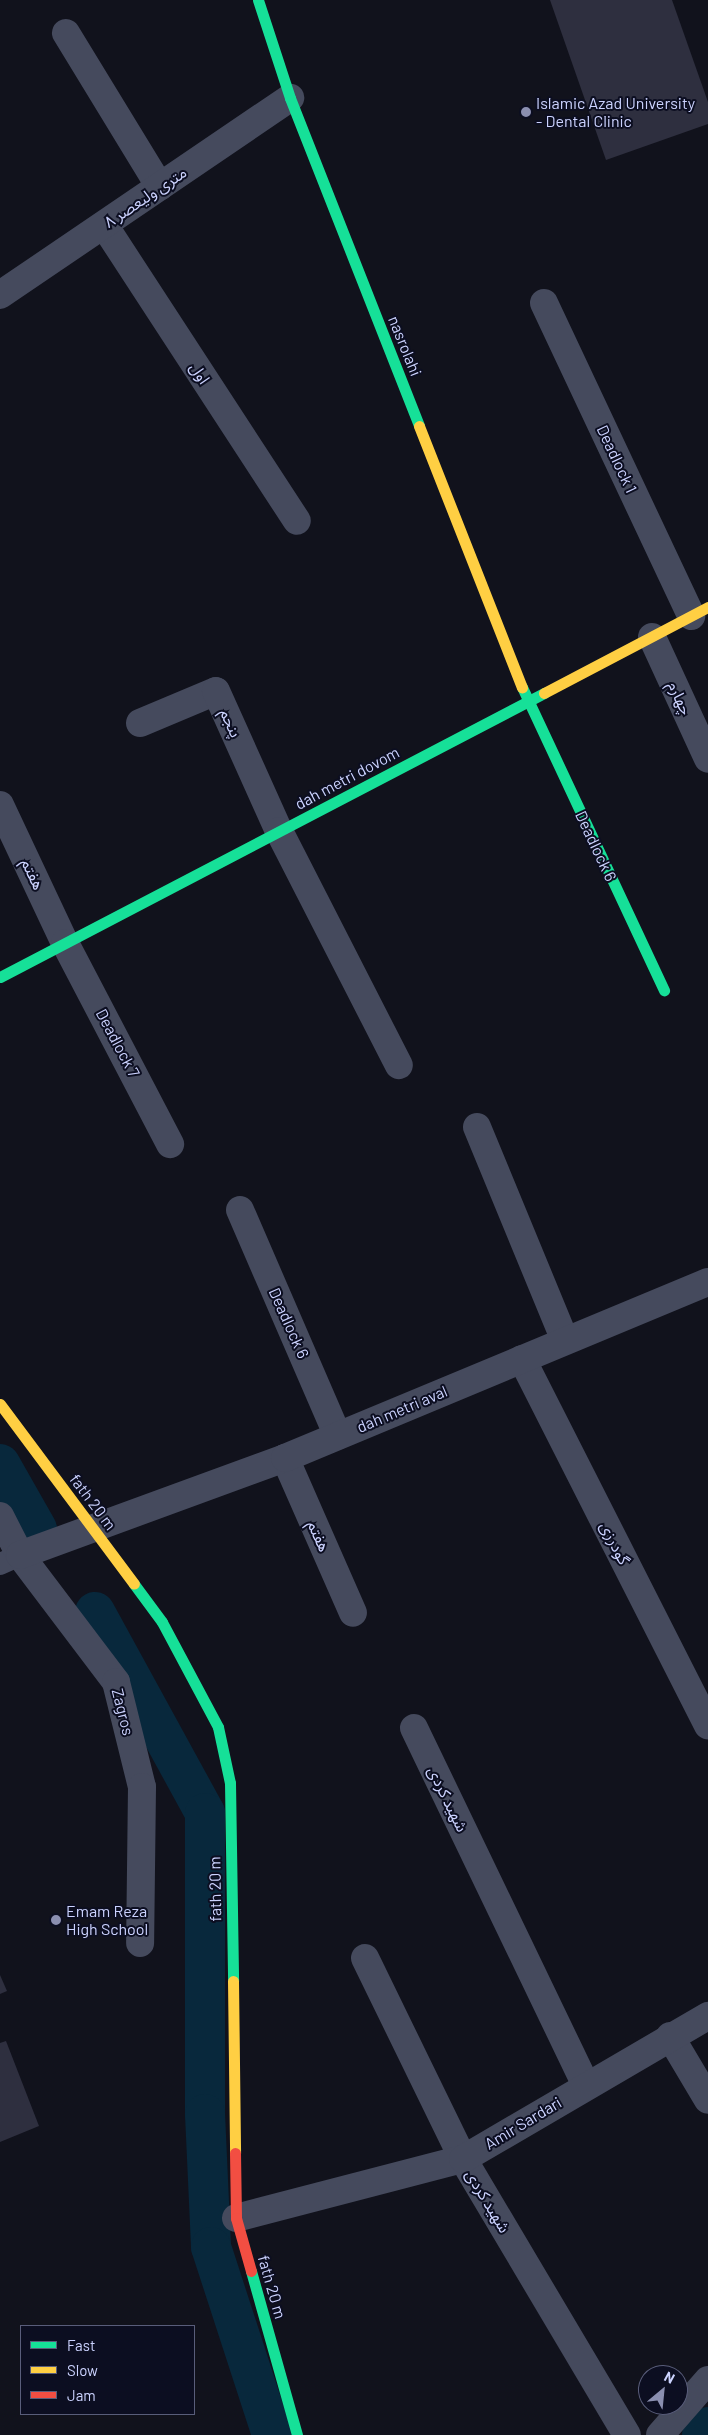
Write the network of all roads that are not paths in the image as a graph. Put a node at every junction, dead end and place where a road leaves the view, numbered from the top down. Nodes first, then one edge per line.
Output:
1 (258, 0) edge
2 (66, 33) dead end
3 (290, 98) junction
4 (160, 187) junction
5 (104, 225) junction
6 (0, 296) edge
7 (544, 303) dead end
8 (297, 522) dead end
9 (699, 612) edge
10 (652, 637) junction
11 (528, 702) junction
12 (140, 723) dead end
13 (708, 759) edge
14 (0, 805) edge
15 (279, 831) junction
16 (65, 943) junction
17 (0, 977) edge
18 (664, 990) dead end
19 (399, 1064) dead end
20 (477, 1127) dead end
21 (170, 1144) dead end
22 (240, 1210) dead end
23 (708, 1282) edge
24 (564, 1341) junction
25 (522, 1359) junction
26 (0, 1404) edge
27 (338, 1436) junction
28 (285, 1458) junction
29 (0, 1516) edge
30 (93, 1529) junction
31 (10, 1560) edge
32 (353, 1614) dead end
33 (708, 1726) edge
34 (414, 1728) dead end
35 (140, 1943) dead end
36 (365, 1958) dead end
37 (708, 2016) edge
38 (670, 2036) junction
39 (586, 2085) junction
40 (708, 2100) edge
41 (463, 2159) junction
42 (236, 2218) junction
43 (708, 2380) edge
44 (297, 2435) edge
45 (627, 2435) edge
46 (660, 2435) edge

1 - 3 street, nasrolahi
2 - 4 street
3 - 4 street, ۸ متری ولیعصر
3 - 11 street, nasrolahi
4 - 5 street, ۸ متری ولیعصر
5 - 6 street, ۸ متری ولیعصر
5 - 8 street, اول
7 - 9 street, Deadlock 1
9 - 10 street, dah metri dovom
10 - 11 street, dah metri dovom
10 - 13 street, چهارم
11 - 15 street, dah metri dovom
11 - 18 street, Deadlock 6
12 - 15 street, پنجم
14 - 16 street, هفتم
15 - 16 street, dah metri dovom
15 - 19 street
16 - 17 street, dah metri dovom
16 - 21 street, Deadlock 7
20 - 24 street
22 - 27 street, Deadlock 6
23 - 24 street, dah metri aval
24 - 25 street, dah metri aval
25 - 27 street, dah metri aval
25 - 33 street, گودرزی
26 - 30 street, fath 20 m
27 - 28 street, dah metri aval
28 - 30 street, dah metri aval
28 - 32 street, هفتم
29 - 31 street, Zagros
30 - 31 street, dah metri aval
30 - 42 street, fath 20 m
31 - 35 street, Zagros
34 - 39 street, شهید کردی
36 - 41 street, شهید کردی
37 - 38 street, Amir Sardari
38 - 39 street, Amir Sardari
38 - 40 street
39 - 41 street, Amir Sardari
41 - 42 street, Amir Sardari
41 - 45 street, شهید کردی
42 - 44 street, fath 20 m
43 - 46 street

